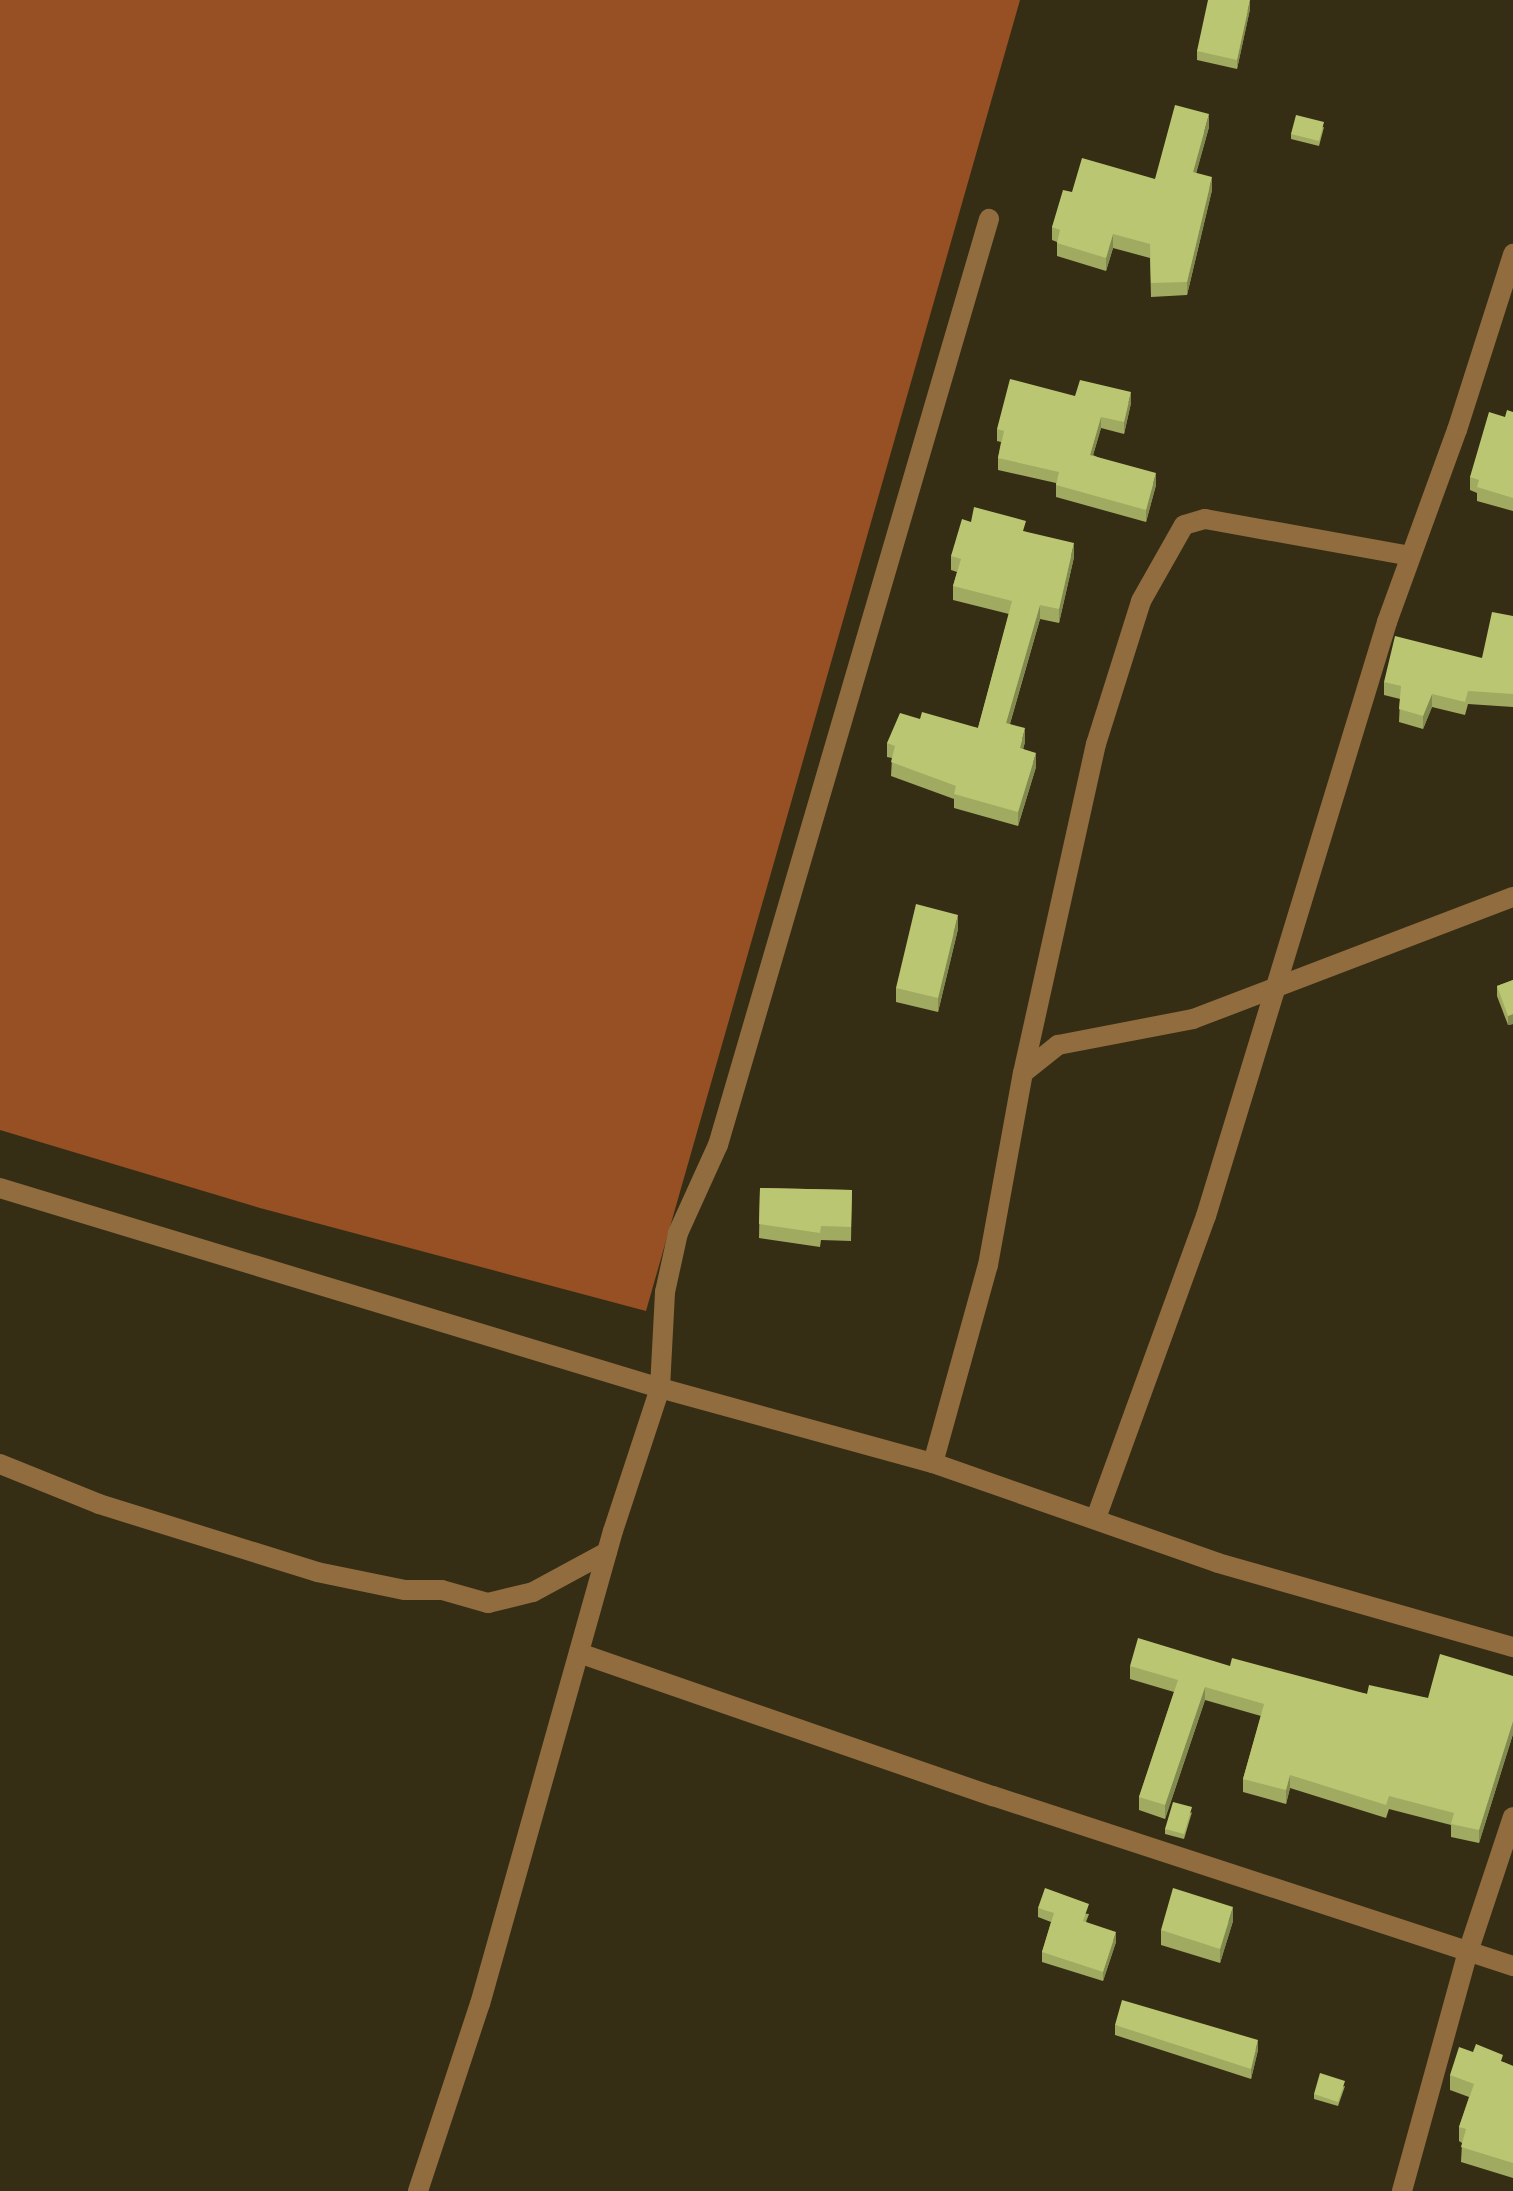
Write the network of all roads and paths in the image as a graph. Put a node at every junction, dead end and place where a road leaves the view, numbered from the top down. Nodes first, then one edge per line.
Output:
1 (989, 219) dead end
2 (1513, 254) edge
3 (1503, 318) edge
4 (1411, 556) junction
5 (1513, 898) edge
6 (1276, 991) junction
7 (1023, 1072) junction
8 (0, 1188) edge
9 (660, 1388) junction
10 (0, 1464) edge
11 (934, 1464) junction
12 (1096, 1518) junction
13 (607, 1552) junction
14 (1513, 1648) edge
15 (579, 1652) junction
16 (1513, 1817) edge
17 (1468, 1952) junction
18 (1513, 1966) edge
19 (418, 2191) edge
20 (1402, 2191) edge

1 - 9 street
2 - 3 street
3 - 4 street
4 - 6 street
4 - 7 street
5 - 6 street
6 - 7 street
6 - 12 street
7 - 11 street
8 - 9 street
9 - 11 street
9 - 13 street
10 - 13 street
11 - 12 street
12 - 14 street
13 - 15 street
15 - 17 street
15 - 19 street
16 - 17 street
17 - 18 street
17 - 20 street

